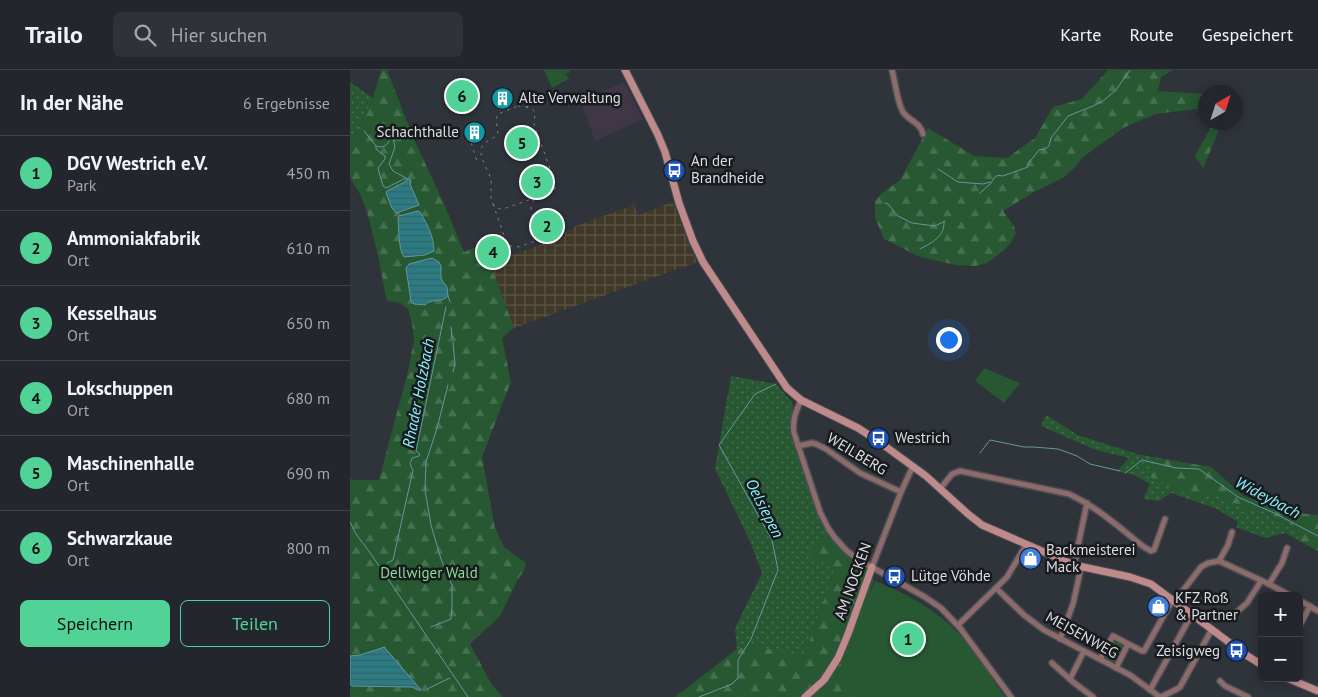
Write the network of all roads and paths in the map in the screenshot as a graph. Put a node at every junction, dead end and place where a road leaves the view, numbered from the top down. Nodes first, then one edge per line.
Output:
1 (625, 70) edge
2 (892, 70) edge
3 (923, 134) dead end
4 (802, 400) junction
5 (798, 446) junction
6 (913, 466) junction
7 (940, 489) junction
8 (901, 492) junction
9 (1087, 503) junction
10 (1165, 519) dead end
11 (1232, 532) dead end
12 (1026, 545) junction
13 (1287, 548) dead end
14 (1219, 561) junction
15 (872, 567) junction
16 (1077, 567) junction
17 (1261, 580) junction
18 (1269, 584) junction
19 (996, 588) junction
20 (1284, 592) edge
21 (1174, 600) junction
22 (1303, 602) edge
23 (1318, 602) edge
24 (1314, 609) edge
25 (1238, 611) dead end
26 (1192, 614) junction
27 (1303, 622) edge
28 (958, 625) junction
29 (1212, 629) junction
30 (1060, 639) junction
31 (1128, 644) junction
32 (1084, 651) junction
33 (1100, 659) junction
34 (1052, 662) dead end
35 (1258, 662) edge
36 (1116, 668) junction
37 (1070, 679) junction
38 (1220, 681) dead end
39 (1297, 682) edge
40 (1150, 690) junction
41 (1318, 691) edge
42 (805, 697) edge
43 (1011, 697) edge
44 (1093, 697) edge
45 (1160, 697) edge
46 (1248, 697) edge

1 - 4 main road
2 - 3 street
4 - 5 street
4 - 6 main road
5 - 8 street, WEILBERG
5 - 15 street
6 - 7 main road
6 - 8 street, AM NOCKEN
7 - 9 street
7 - 12 main road
8 - 15 street, AM NOCKEN
9 - 10 street
9 - 16 street
11 - 14 street
12 - 16 main road
12 - 19 street
13 - 18 street
14 - 17 street
14 - 21 street
15 - 28 street
15 - 42 main road, AM NOCKEN
16 - 21 main road
16 - 30 street
17 - 18 street
17 - 25 street
18 - 20 street
19 - 28 street
19 - 30 street, MEISENWEG
21 - 26 main road
21 - 31 street
22 - 24 street
23 - 24 street
24 - 27 street
26 - 29 main road
26 - 40 street
28 - 43 street
29 - 35 main road
29 - 45 street
30 - 32 street, MEISENWEG
31 - 33 street
31 - 36 street
32 - 33 street, MEISENWEG
32 - 37 street
33 - 36 street, MEISENWEG
34 - 37 street
36 - 40 street, MEISENWEG
37 - 44 street
38 - 46 street
39 - 41 main road
40 - 45 street, MEISENWEG

